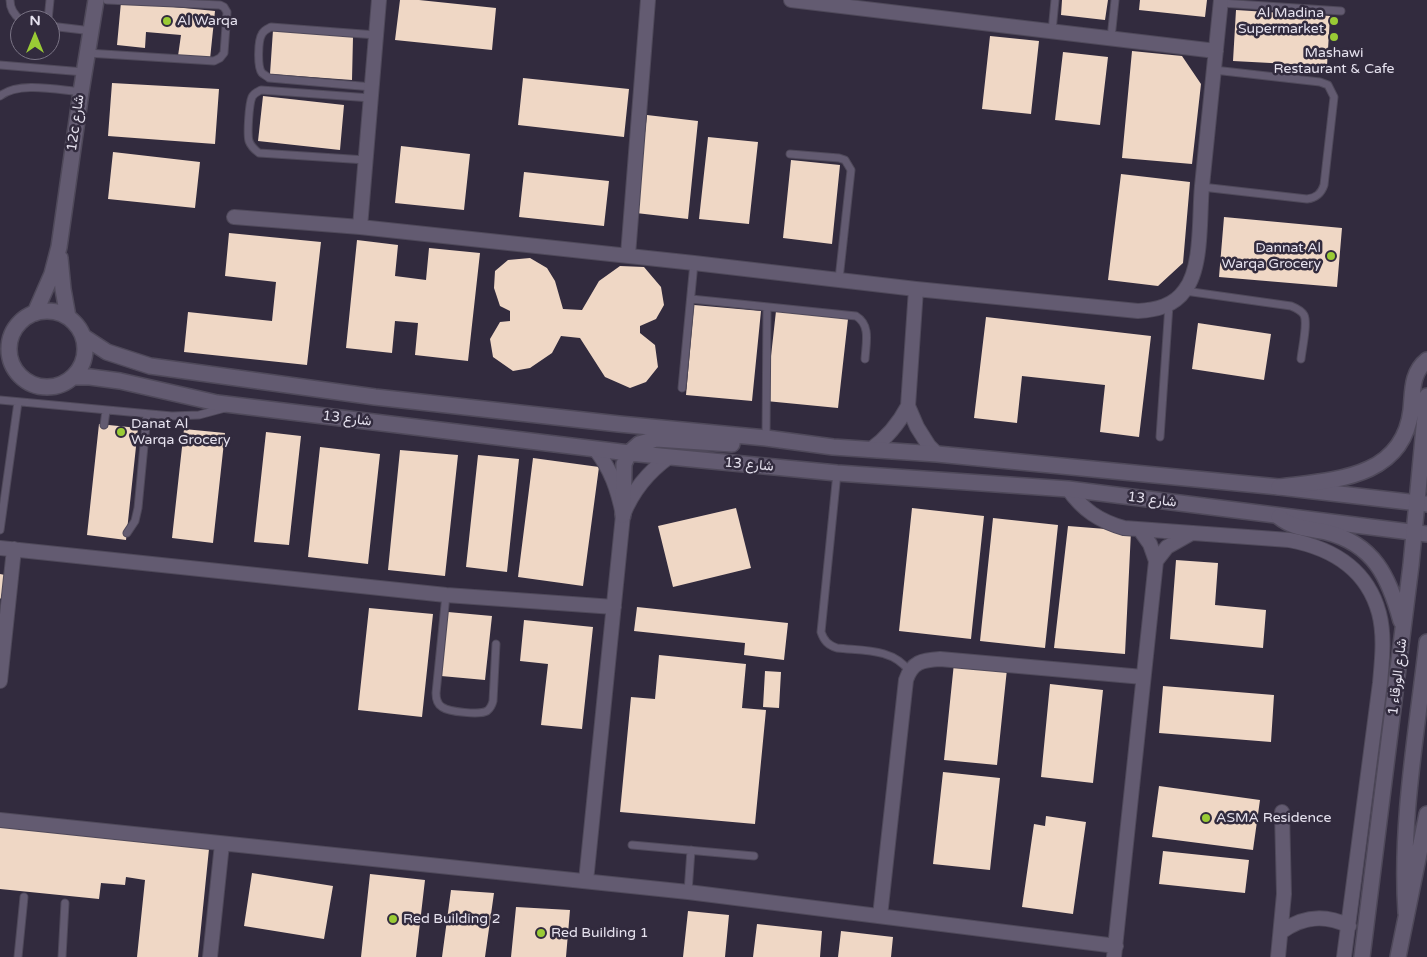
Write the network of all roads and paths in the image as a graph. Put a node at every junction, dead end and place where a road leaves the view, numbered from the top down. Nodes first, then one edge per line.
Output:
1 (96, 0) edge
2 (107, 0) edge
3 (373, 0) edge
4 (379, 0) edge
5 (648, 0) edge
6 (791, 0) edge
7 (1055, 0) edge
8 (1115, 0) edge
9 (1221, 1) edge
10 (1340, 11) dead end
11 (60, 27) edge
12 (92, 31) junction
13 (1052, 31) junction
14 (376, 36) junction
15 (1111, 38) junction
16 (1216, 51) junction
17 (87, 53) junction
18 (0, 65) edge
19 (1214, 70) junction
20 (84, 72) junction
21 (81, 92) junction
22 (371, 92) junction
23 (0, 96) edge
24 (790, 154) dead end
25 (366, 160) junction
26 (1202, 187) junction
27 (234, 218) dead end
28 (360, 227) junction
29 (59, 247) junction
30 (628, 255) junction
31 (694, 263) junction
32 (839, 279) junction
33 (916, 289) junction
34 (1185, 291) junction
35 (691, 299) junction
36 (1168, 305) junction
37 (767, 307) junction
38 (35, 313) junction
39 (68, 317) junction
40 (15, 327) junction
41 (0, 333) edge
42 (84, 337) junction
43 (865, 359) dead end
44 (1301, 360) dead end
45 (1427, 360) edge
46 (7, 367) edge
47 (74, 377) junction
48 (682, 388) dead end
49 (1427, 396) edge
50 (0, 400) edge
51 (18, 402) junction
52 (232, 405) junction
53 (908, 406) junction
54 (106, 411) junction
55 (147, 414) junction
56 (104, 425) dead end
57 (1160, 437) dead end
58 (766, 438) junction
59 (595, 449) junction
60 (870, 450) junction
61 (629, 453) junction
62 (937, 454) junction
63 (669, 457) junction
64 (837, 473) junction
65 (1279, 487) junction
66 (1068, 490) junction
67 (1424, 506) edge
68 (623, 515) junction
69 (1279, 517) junction
70 (0, 530) edge
71 (1140, 530) junction
72 (127, 533) dead end
73 (1191, 533) junction
74 (1421, 533) edge
75 (7, 548) edge
76 (1156, 561) junction
77 (446, 595) junction
78 (614, 607) junction
79 (1404, 629) junction
80 (1427, 642) edge
81 (496, 644) dead end
82 (909, 671) junction
83 (1143, 677) junction
84 (0, 681) edge
85 (1282, 812) dead end
86 (1427, 814) edge
87 (0, 820) edge
88 (222, 844) junction
89 (632, 845) dead end
90 (691, 850) junction
91 (754, 856) dead end
92 (586, 881) junction
93 (688, 892) junction
94 (24, 897) dead end
95 (65, 903) dead end
96 (1406, 913) junction
97 (880, 916) junction
98 (1349, 926) junction
99 (1281, 932) junction
100 (1115, 952) edge
101 (18, 957) edge
102 (62, 957) edge
103 (210, 957) edge
104 (1278, 957) edge
105 (1344, 957) edge
106 (1362, 957) edge
107 (1398, 957) edge

1 - 12 street, 12c شارع
2 - 17 lane
3 - 4 lane
4 - 14 street
5 - 30 street
6 - 13 street
7 - 13 lane
8 - 15 lane
9 - 10 lane
9 - 16 street
11 - 12 lane
12 - 17 street, 12c شارع
13 - 15 street
14 - 22 street
14 - 22 lane
15 - 16 street
16 - 19 street
17 - 20 street, 12c شارع
18 - 20 lane
19 - 26 street
19 - 26 lane
20 - 21 street, 12c شارع
21 - 23 lane
21 - 29 street, 12c شارع
22 - 25 street
22 - 25 lane
24 - 32 lane
25 - 28 street
26 - 34 street
27 - 28 street
28 - 30 street
29 - 38 street, 12c شارع
29 - 39 street, 12c شارع
30 - 31 street
31 - 32 street
31 - 35 lane
32 - 33 street
33 - 36 street
33 - 53 street
34 - 36 street
34 - 44 lane
35 - 37 lane
35 - 48 lane
36 - 57 lane
37 - 43 lane
37 - 58 lane
38 - 39 street
38 - 40 street
39 - 42 street
40 - 41 street
40 - 46 street
42 - 47 street
42 - 58 street, شارع 13
45 - 65 street
46 - 47 street
47 - 52 street, شارع 13
49 - 67 street, شارع الورقاء 1
50 - 51 lane
51 - 54 lane
51 - 70 lane
52 - 55 lane
52 - 59 street, شارع 13
53 - 60 street
53 - 62 street
54 - 55 lane
54 - 56 lane
55 - 72 lane
58 - 60 street, شارع 13
58 - 61 street
59 - 61 street, شارع 13
59 - 68 street
60 - 62 street, شارع 13
61 - 63 street, شارع 13
61 - 68 street
62 - 65 street, شارع 13
63 - 64 street, شارع 13
63 - 68 street
64 - 66 street, شارع 13
64 - 82 lane
65 - 67 street, شارع 13
66 - 69 street, شارع 13
66 - 71 street
67 - 74 street, شارع الورقاء 1
68 - 78 street
69 - 74 street, شارع 13
69 - 79 street
71 - 73 street
71 - 76 street
73 - 76 street
73 - 98 street
74 - 79 street, شارع الورقاء 1
75 - 77 street
75 - 84 street
76 - 83 street
77 - 78 street
77 - 81 lane
78 - 92 street
79 - 106 street, شارع الورقاء 1
80 - 96 street
82 - 83 street
82 - 97 street
83 - 100 street
85 - 99 street
86 - 96 street
87 - 88 street
88 - 92 street
88 - 103 street
89 - 90 lane
90 - 91 lane
90 - 93 lane
92 - 93 street
93 - 97 street
94 - 101 lane
95 - 102 lane
96 - 107 street
97 - 100 street
98 - 99 street
98 - 105 street
99 - 104 street

